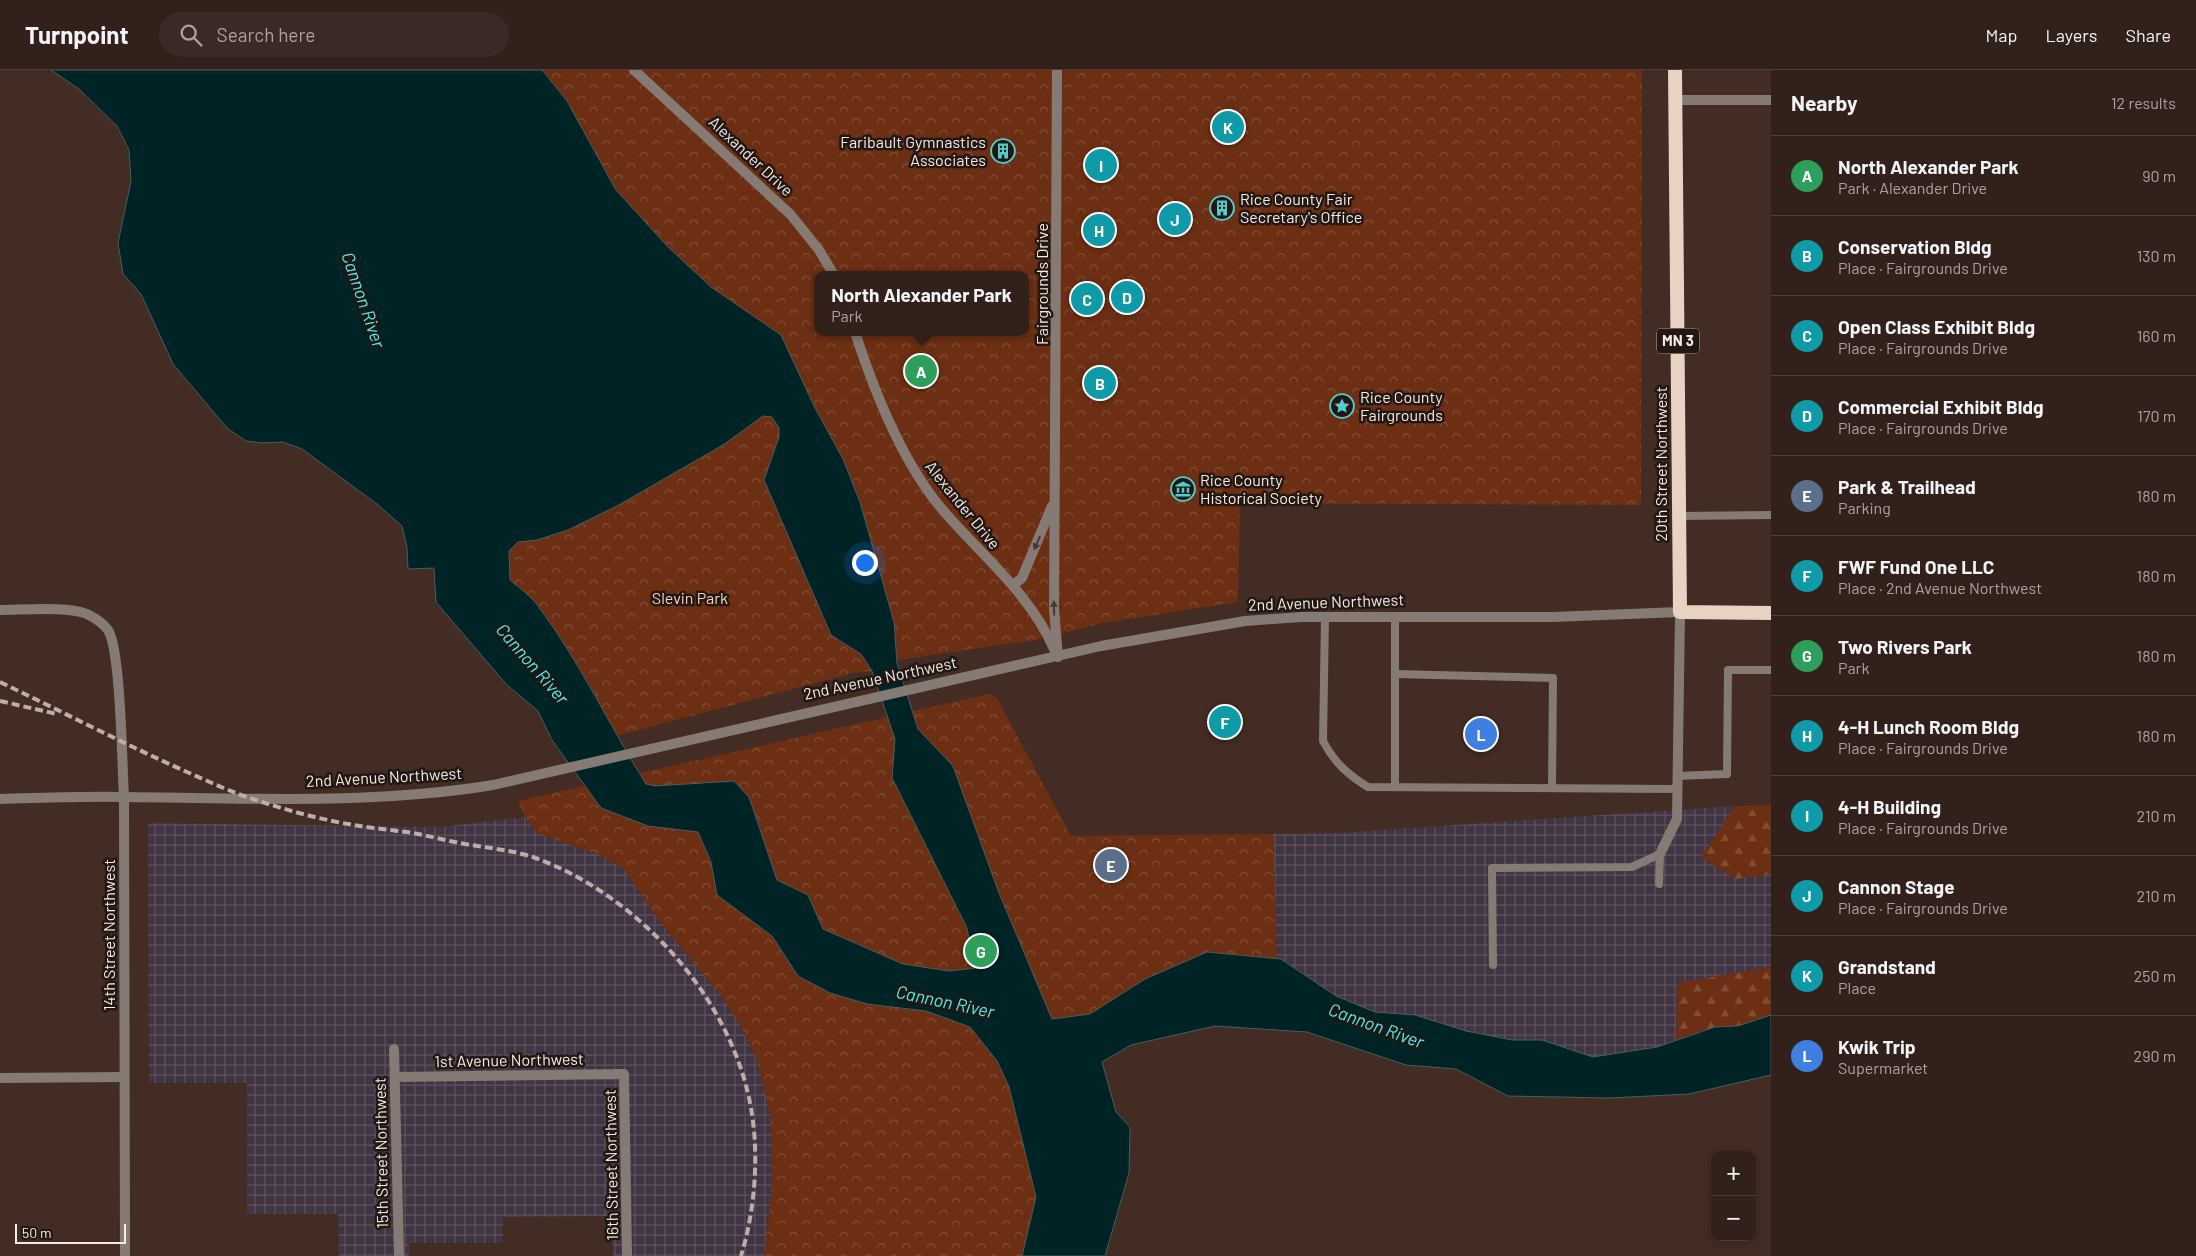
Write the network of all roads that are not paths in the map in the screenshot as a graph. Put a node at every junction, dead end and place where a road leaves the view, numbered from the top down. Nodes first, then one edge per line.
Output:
1 (634, 70) edge
2 (1057, 70) edge
3 (1675, 70) edge
4 (1676, 100) junction
5 (1771, 100) edge
6 (831, 271) edge
7 (857, 336) edge
8 (1055, 498) junction
9 (1771, 515) edge
10 (1680, 516) junction
11 (1013, 586) junction
12 (0, 610) edge
13 (1680, 612) junction
14 (1771, 613) edge
15 (1325, 617) junction
16 (1395, 617) junction
17 (1058, 657) junction
18 (1771, 670) edge
19 (1395, 674) junction
20 (1677, 776) junction
21 (1395, 787) junction
22 (1552, 788) junction
23 (1677, 788) junction
24 (124, 797) junction
25 (0, 799) edge
26 (1660, 854) junction
27 (1659, 884) dead end
28 (1493, 965) dead end
29 (394, 1049) dead end
30 (624, 1074) joint
31 (395, 1076) junction
32 (124, 1077) junction
33 (0, 1078) edge
34 (125, 1256) edge
35 (399, 1256) edge
36 (627, 1256) edge

1 - 6 street, Alexander Drive
2 - 8 street, Fairgrounds Drive
3 - 4 highway, 20th Street Northwest / MN 3
4 - 5 street
4 - 10 highway, 20th Street Northwest / MN 3
7 - 11 street, Alexander Drive
8 -> 11 street, Fairgrounds Drive
17 -> 8 street, Fairgrounds Drive
9 - 10 lane
10 - 13 highway, 20th Street Northwest / MN 3
11 - 17 street, Alexander Drive
12 - 24 street, 14th Street Northwest
13 - 14 highway, 2nd Avenue Northwest
13 - 16 street, 2nd Avenue Northwest
13 - 20 street, 20th Street Northwest
15 - 16 street, 2nd Avenue Northwest
15 - 17 street, 2nd Avenue Northwest
15 - 21 lane
16 - 19 lane
17 - 24 street, 2nd Avenue Northwest
18 - 20 lane
19 - 21 lane
19 - 22 lane
20 - 23 street, 20th Street Northwest
21 - 22 lane
22 - 23 lane
23 - 26 street, 20th Street Northwest
24 - 25 street, 2nd Avenue Northwest
24 - 32 street, 14th Street Northwest
26 - 27 lane
26 - 28 lane
29 - 31 street, 15th Street Northwest
30 - 31 street, 1st Avenue Northwest
30 - 36 street, 16th Street Northwest
31 - 35 street, 15th Street Northwest
32 - 33 street
32 - 34 street, 14th Street Northwest

